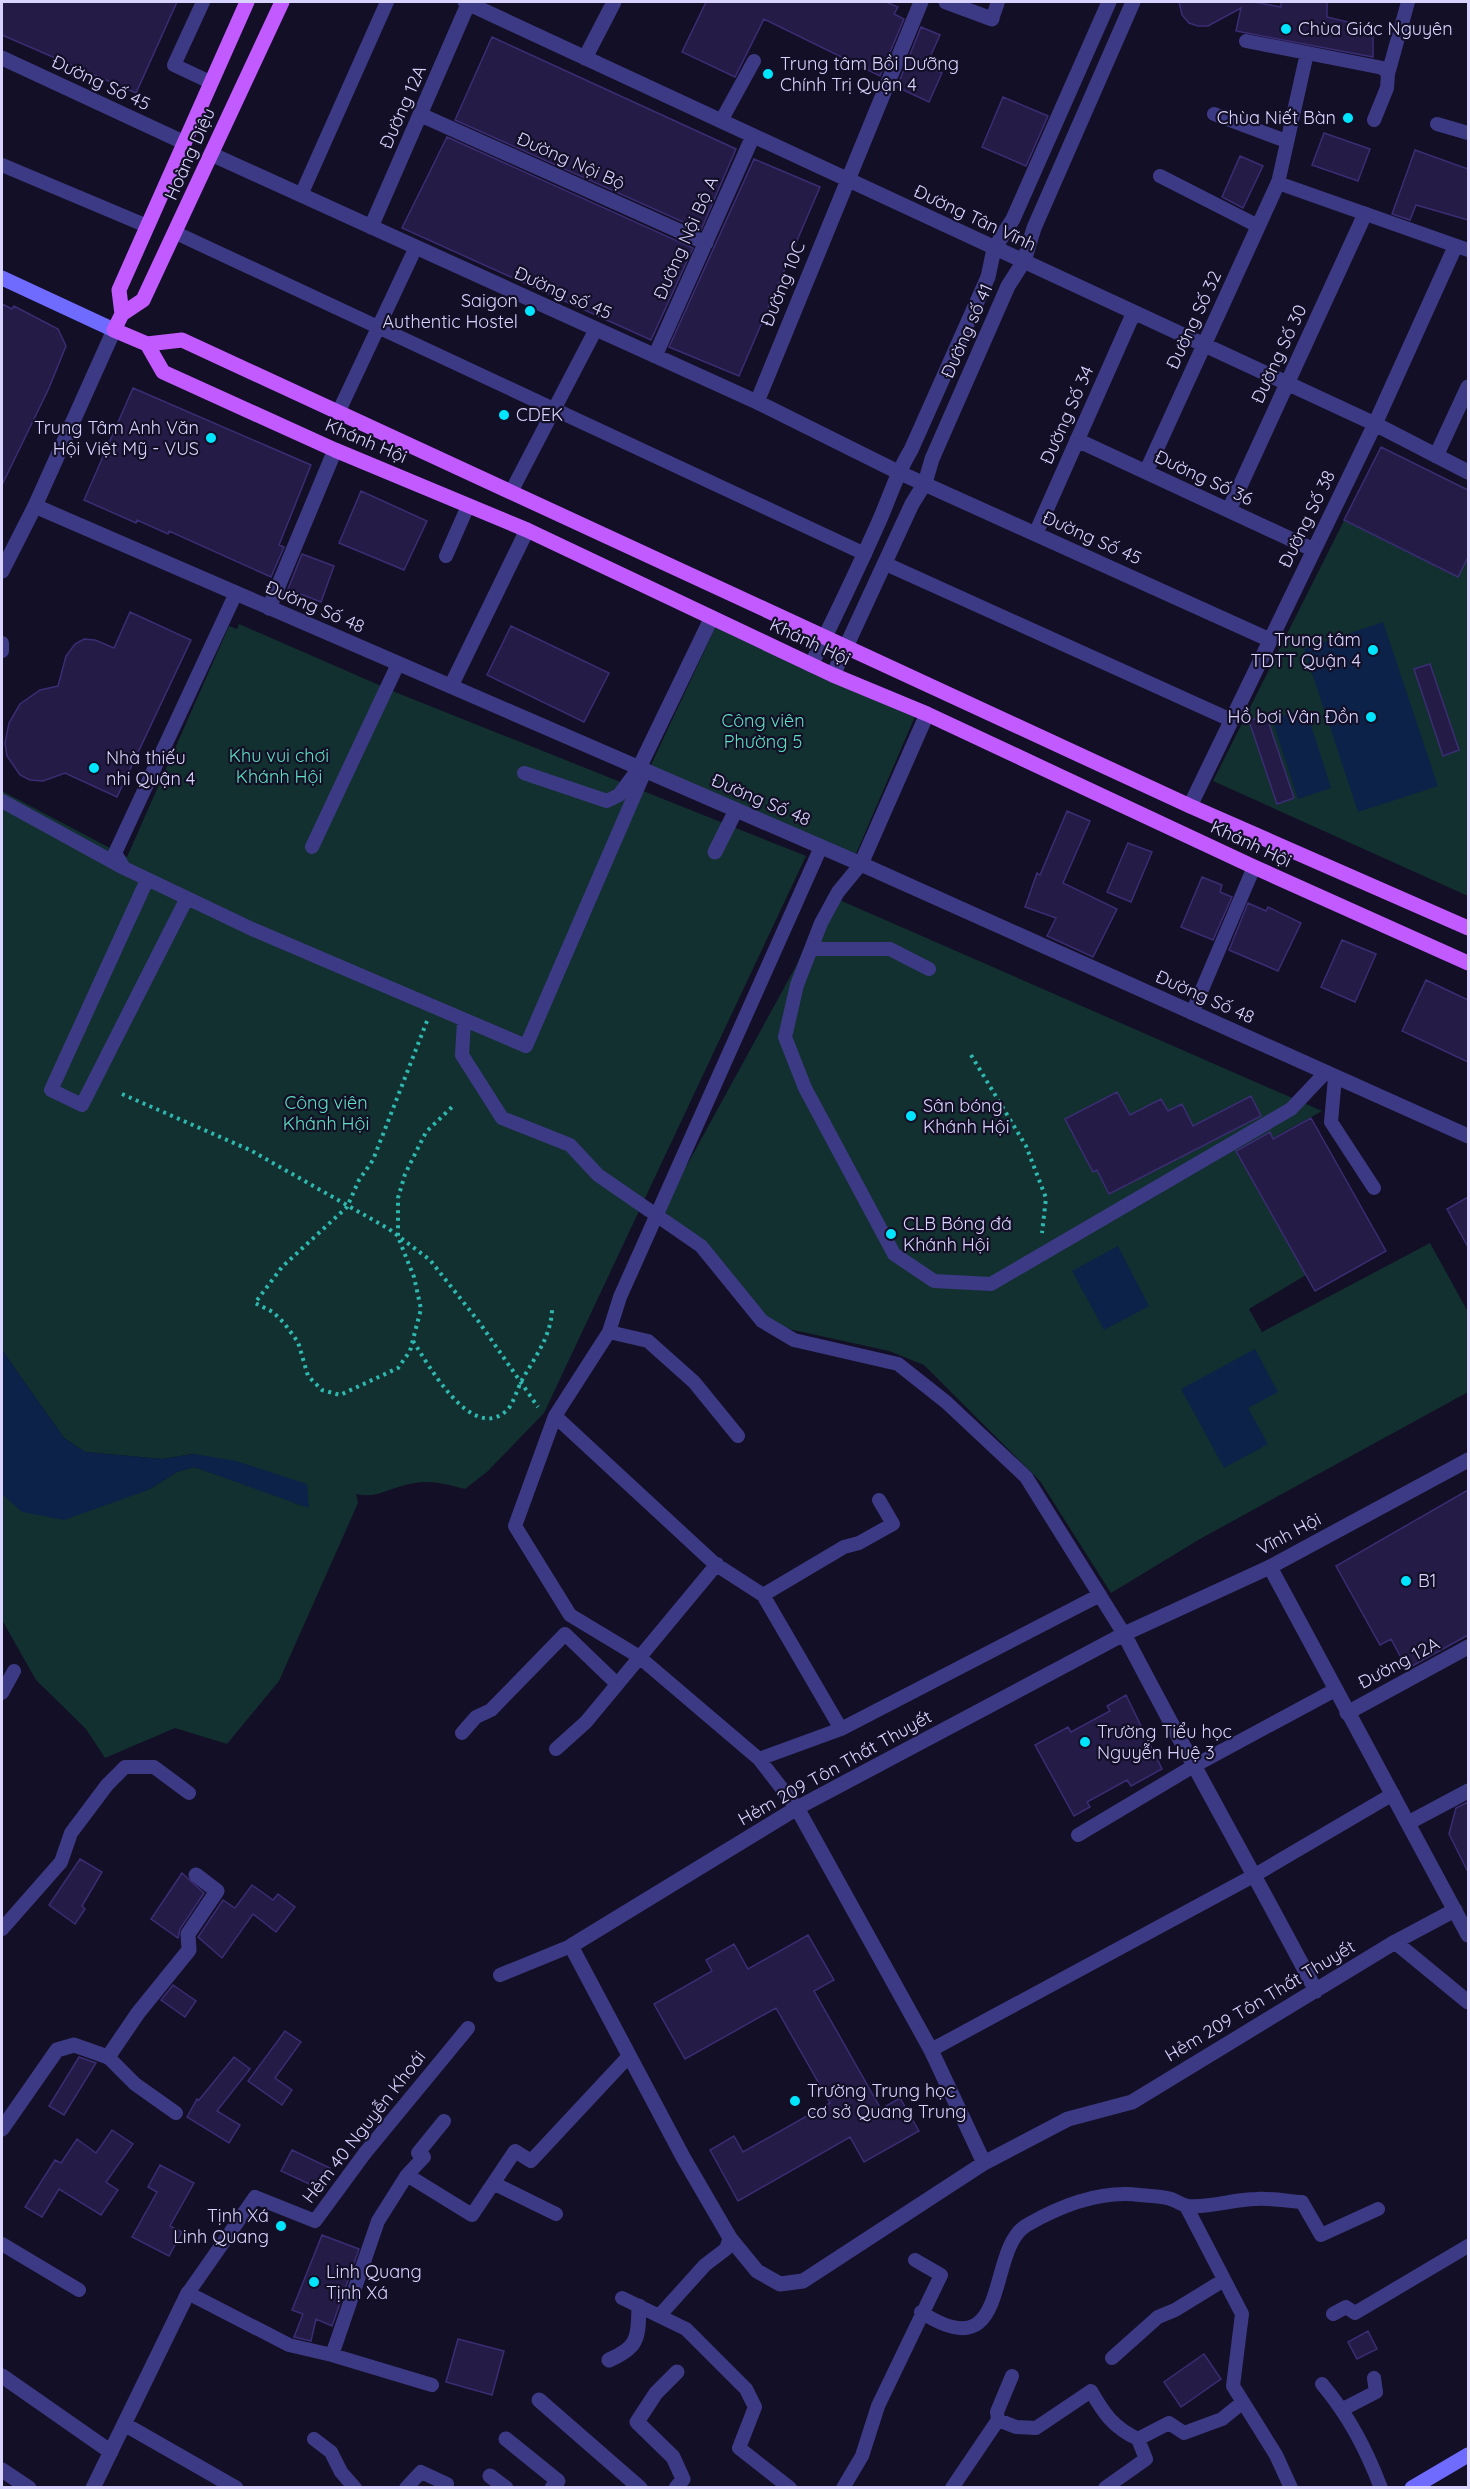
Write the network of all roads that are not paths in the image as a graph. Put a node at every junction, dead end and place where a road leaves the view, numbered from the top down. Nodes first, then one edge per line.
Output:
1 (203, 2) edge
2 (247, 2) edge
3 (282, 2) edge
4 (387, 2) edge
5 (468, 2) edge
6 (614, 2) edge
7 (921, 2) edge
8 (946, 2) edge
9 (998, 2) edge
10 (1109, 2) edge
11 (1133, 2) edge
12 (1407, 2) edge
13 (992, 19) joint
14 (1246, 41) dead end
15 (1307, 53) junction
16 (2, 58) edge
17 (585, 58) junction
18 (754, 61) dead end
19 (1388, 74) junction
20 (210, 82) junction
21 (1214, 114) dead end
22 (421, 115) junction
23 (1374, 120) dead end
24 (721, 121) junction
25 (1437, 124) dead end
26 (1468, 133) edge
27 (753, 136) junction
28 (1286, 141) junction
29 (183, 142) junction
30 (211, 154) junction
31 (2, 165) edge
32 (1160, 176) dead end
33 (846, 180) junction
34 (1278, 183) junction
35 (301, 195) junction
36 (1365, 214) junction
37 (147, 226) junction
38 (1258, 226) junction
39 (371, 227) junction
40 (176, 233) junction
41 (706, 243) junction
42 (416, 247) junction
43 (994, 249) junction
44 (1462, 249) edge
45 (1024, 261) junction
46 (2, 278) edge
47 (1134, 312) junction
48 (122, 314) junction
49 (380, 328) junction
50 (596, 329) junction
51 (114, 330) junction
52 (147, 344) junction
53 (1204, 345) junction
54 (655, 356) junction
55 (1287, 384) junction
56 (1468, 387) edge
57 (757, 402) junction
58 (554, 409) junction
59 (338, 413) junction
60 (1375, 424) junction
61 (1077, 440) junction
62 (335, 450) junction
63 (1436, 456) junction
64 (898, 471) junction
65 (1146, 472) junction
66 (1468, 472) edge
67 (925, 483) junction
68 (511, 492) junction
69 (35, 506) junction
70 (468, 506) junction
71 (1229, 510) junction
72 (527, 531) junction
73 (1036, 533) junction
74 (1314, 550) junction
75 (865, 554) junction
76 (446, 556) dead end
77 (886, 564) junction
78 (2, 571) edge
79 (236, 593) junction
80 (269, 608) junction
81 (711, 619) junction
82 (825, 637) junction
83 (1270, 640) junction
84 (2, 643) edge
85 (846, 647) junction
86 (2, 651) edge
87 (398, 664) junction
88 (811, 665) junction
89 (833, 675) junction
90 (451, 687) junction
91 (927, 714) junction
92 (1231, 720) junction
93 (642, 769) junction
94 (524, 773) dead end
95 (2, 801) edge
96 (1190, 806) junction
97 (736, 810) junction
98 (312, 847) dead end
99 (821, 847) junction
100 (715, 852) dead end
101 (861, 864) junction
102 (1254, 867) junction
103 (124, 868) junction
104 (147, 880) junction
105 (187, 898) junction
106 (1468, 928) edge
107 (811, 949) junction
108 (1468, 963) edge
109 (928, 969) dead end
110 (1192, 1012) junction
111 (464, 1021) junction
112 (1331, 1074) junction
113 (1468, 1136) edge
114 (1374, 1188) dead end
115 (658, 1215) junction
116 (609, 1332) junction
117 (555, 1416) junction
118 (738, 1436) dead end
119 (1468, 1460) edge
120 (879, 1500) dead end
121 (716, 1564) junction
122 (1270, 1567) junction
123 (763, 1595) junction
124 (1100, 1595) junction
125 (1124, 1634) junction
126 (1468, 1647) edge
127 (638, 1656) junction
128 (14, 1671) dead end
129 (617, 1684) junction
130 (1335, 1690) junction
131 (2, 1693) edge
132 (1347, 1713) junction
133 (841, 1729) junction
134 (462, 1733) dead end
135 (556, 1749) dead end
136 (759, 1759) junction
137 (1192, 1767) junction
138 (1468, 1791) edge
139 (189, 1793) dead end
140 (1393, 1794) junction
141 (797, 1808) junction
142 (1408, 1823) junction
143 (1078, 1835) dead end
144 (196, 1875) dead end
145 (1255, 1875) junction
146 (1455, 1910) junction
147 (2, 1929) edge
148 (1468, 1935) edge
149 (1395, 1942) junction
150 (571, 1946) junction
151 (500, 1975) dead end
152 (1316, 1991) junction
153 (1468, 2002) edge
154 (468, 2028) dead end
155 (931, 2050) junction
156 (629, 2056) junction
157 (108, 2057) junction
158 (176, 2113) dead end
159 (444, 2121) dead end
160 (2, 2129) edge
161 (984, 2163) junction
162 (407, 2175) junction
163 (495, 2184) junction
164 (1186, 2205) junction
165 (1378, 2209) dead end
166 (556, 2214) dead end
167 (730, 2238) junction
168 (2, 2244) edge
169 (1468, 2246) edge
170 (915, 2260) dead end
171 (1224, 2280) junction
172 (79, 2290) dead end
173 (188, 2293) junction
174 (622, 2298) dead end
175 (639, 2306) junction
176 (921, 2312) junction
177 (1333, 2314) dead end
178 (659, 2316) junction
179 (332, 2355) junction
180 (1112, 2358) dead end
181 (609, 2360) dead end
182 (677, 2372) dead end
183 (2, 2376) edge
184 (1012, 2376) dead end
185 (1374, 2378) dead end
186 (1322, 2384) dead end
187 (432, 2385) dead end
188 (538, 2400) dead end
189 (1243, 2402) junction
190 (1343, 2409) junction
191 (998, 2420) junction
192 (124, 2424) junction
193 (314, 2439) dead end
194 (506, 2439) dead end
195 (1138, 2439) junction
196 (111, 2452) junction
197 (1468, 2455) edge
198 (2, 2470) edge
199 (490, 2476) dead end
200 (214, 2482) edge
201 (447, 2484) dead end
202 (29, 2487) edge
203 (93, 2487) edge
204 (236, 2487) edge
205 (355, 2487) edge
206 (406, 2487) edge
207 (506, 2487) edge
208 (552, 2487) edge
209 (640, 2487) edge
210 (676, 2487) edge
211 (790, 2487) edge
212 (843, 2487) edge
213 (952, 2487) edge
214 (1105, 2487) edge
215 (1291, 2487) edge
216 (1381, 2487) edge
217 (1412, 2487) edge

1 - 20 lane
2 - 20 main road, Hoàng Diệu
3 - 30 main road, Hoàng Diệu
4 - 35 lane
5 - 17 street, Đường Tân Vĩnh
5 - 22 street, Đường 12A
6 - 17 street
7 - 33 street, Đường 10C
8 - 13 street
9 - 13 lane
10 - 43 street, Đường số 41
11 - 45 street, Đường số 41
12 - 19 lane
14 - 15 lane
15 - 19 lane
15 - 28 lane
16 - 29 street, Đường Số 45
17 - 24 street, Đường Tân Vĩnh
18 - 24 lane
19 - 23 lane
20 - 29 main road, Hoàng Diệu
21 - 28 lane
22 - 39 street, Đường 12A
22 - 41 street, Đường Nội Bộ
24 - 27 street, Đường Tân Vĩnh
25 - 26 lane
27 - 33 street, Đường Tân Vĩnh
27 - 41 street, Đường Nội Bộ A
28 - 34 lane
29 - 37 main road, Hoàng Diệu
30 - 35 street, Đường số 45
30 - 40 main road, Hoàng Diệu
31 - 37 lane
32 - 38 lane
33 - 43 street, Đường Tân Vĩnh
33 - 57 street, Đường 10C
34 - 36 lane
34 - 38 street, Đường Số 32
35 - 39 street, Đường số 45
36 - 44 lane
36 - 55 street, Đường Số 30
37 - 48 main road, Hoàng Diệu
38 - 53 street, Đường Số 32
39 - 42 street, Đường số 45
40 - 48 main road, Hoàng Diệu
40 - 49 lane
41 - 54 street, Đường Nội Bộ A
42 - 49 lane
42 - 50 street, Đường số 45
43 - 45 street, Đường Tân Vĩnh
43 - 64 street, Đường số 41
44 - 60 street, Đường Số 38
45 - 47 street, Đường Tân Vĩnh
45 - 67 street, Đường số 41
46 - 51 main road, Khánh Hội
47 - 53 street, Đường Tân Vĩnh
47 - 61 street, Đường Số 34
48 - 51 main road, Hoàng Diệu
49 - 58 lane
49 - 59 lane
50 - 54 street, Đường số 45
50 - 58 lane
51 - 52 main road, Khánh Hội
51 - 69 street, Hoàng Diệu
52 - 59 main road, Khánh Hội
52 - 62 main road, Khánh Hội
53 - 55 street, Đường Tân Vĩnh
53 - 65 street, Đường Số 32
54 - 57 street, Đường số 45
55 - 60 street, Đường Tân Vĩnh
55 - 71 street, Đường Số 30
56 - 63 street
57 - 64 street, Đường số 45
58 - 68 lane
58 - 75 lane
59 - 68 main road, Khánh Hội
60 - 63 street, Đường Tân Vĩnh
60 - 74 street, Đường Số 38
61 - 65 street, Đường Số 36
61 - 73 street, Đường Số 34
62 - 70 main road, Khánh Hội
62 - 80 street
63 - 66 street, Đường Tân Vĩnh
64 - 67 street, Đường Số 45
64 - 75 street, Đường số 41
65 - 71 street, Đường Số 36
67 - 73 street, Đường Số 45
67 - 77 street, Đường số 41
68 - 82 main road, Khánh Hội
69 - 78 street, Hoàng Diệu
69 - 79 street, Đường Số 48
70 - 72 main road, Khánh Hội
70 - 76 lane
71 - 74 street, Đường Số 36
72 - 81 main road, Khánh Hội
72 - 90 street
73 - 83 street, Đường Số 45
74 - 83 street, Đường Số 38
75 - 82 street, Đường số 41
77 - 85 street, Đường số 41
77 - 92 lane
79 - 80 street, Đường Số 48
79 - 103 lane
80 - 87 street, Đường Số 48
81 - 88 main road, Khánh Hội
81 - 93 street
82 - 85 main road, Khánh Hội
82 - 88 street, Đường số 41
83 - 92 street, Đường Số 38
84 - 86 lane
85 - 89 street, Đường số 41
85 - 96 main road, Khánh Hội
87 - 90 street, Đường Số 48
87 - 98 lane
88 - 89 main road, Khánh Hội
89 - 91 main road, Khánh Hội
90 - 93 street, Đường Số 48
91 - 101 street
91 - 102 main road, Khánh Hội
92 - 96 street, Đường Số 38
93 - 94 lane
93 - 97 street, Đường Số 48
93 - 111 lane
95 - 103 lane
96 - 106 main road, Khánh Hội
97 - 99 street, Đường Số 48
97 - 100 street
99 - 101 street, Đường Số 48
99 - 115 lane
101 - 107 lane
101 - 110 street, Đường Số 48
102 - 108 main road, Khánh Hội
102 - 110 lane
103 - 104 lane
104 - 105 lane
104 - 105 lane
105 - 111 lane
107 - 109 lane
107 - 112 lane
110 - 112 street, Đường Số 48
111 - 115 lane
112 - 113 street, Đường Số 48
112 - 114 lane
115 - 116 lane
115 - 124 lane
116 - 117 lane
116 - 118 lane
117 - 121 lane
117 - 127 lane
119 - 122 street, Vĩnh Hội
120 - 123 lane
121 - 123 lane
121 - 127 lane
122 - 125 street, Vĩnh Hội
122 - 130 street
123 - 133 lane
124 - 125 lane
124 - 133 lane
125 - 137 street
125 - 141 street, Hẻm 209 Tôn Thất Thuyết
126 - 132 street, Đường 12A
127 - 129 lane
127 - 136 lane
128 - 131 lane
129 - 134 lane
129 - 135 lane
130 - 132 street
130 - 137 lane
132 - 140 street
133 - 136 lane
136 - 141 lane
137 - 143 lane
137 - 145 street
138 - 142 street
139 - 147 lane
140 - 142 street
140 - 145 lane
141 - 150 street, Hẻm 209 Tôn Thất Thuyết
141 - 155 street
142 - 146 street
144 - 157 street
145 - 152 street
145 - 155 lane
146 - 148 street
146 - 149 street, Hẻm 209 Tôn Thất Thuyết
149 - 152 street, Hẻm 209 Tôn Thất Thuyết
149 - 153 street
150 - 151 lane
150 - 156 street, Hẻm 209 Tôn Thất Thuyết
152 - 161 street, Hẻm 209 Tôn Thất Thuyết
154 - 173 lane, Hẻm 40 Nguyễn Khoái
155 - 161 street
156 - 163 lane
156 - 167 street, Hẻm 209 Tôn Thất Thuyết
157 - 158 lane
157 - 160 street
159 - 162 lane
161 - 167 street, Hẻm 209 Tôn Thất Thuyết
162 - 163 lane
162 - 179 lane
163 - 166 lane
164 - 165 lane
164 - 171 lane
164 - 176 lane
167 - 178 lane
168 - 172 lane
169 - 177 lane
170 - 176 lane
171 - 180 lane
171 - 189 lane
173 - 179 lane
173 - 192 street, Hẻm 40 Nguyễn Khoái
174 - 175 lane
175 - 178 lane
175 - 181 street
176 - 212 lane
178 - 211 lane
179 - 187 lane
182 - 210 street
183 - 196 street
184 - 191 lane
185 - 190 lane
186 - 190 lane
188 - 209 street
189 - 195 lane
189 - 215 lane
190 - 216 lane
191 - 195 lane
191 - 213 lane
192 - 196 street, Hẻm 40 Nguyễn Khoái
192 - 200 street
193 - 205 lane
194 - 208 street
195 - 214 lane
196 - 203 street, Hẻm 40 Nguyễn Khoái
197 - 217 main road
198 - 202 street
199 - 207 street
200 - 204 street
201 - 206 lane

